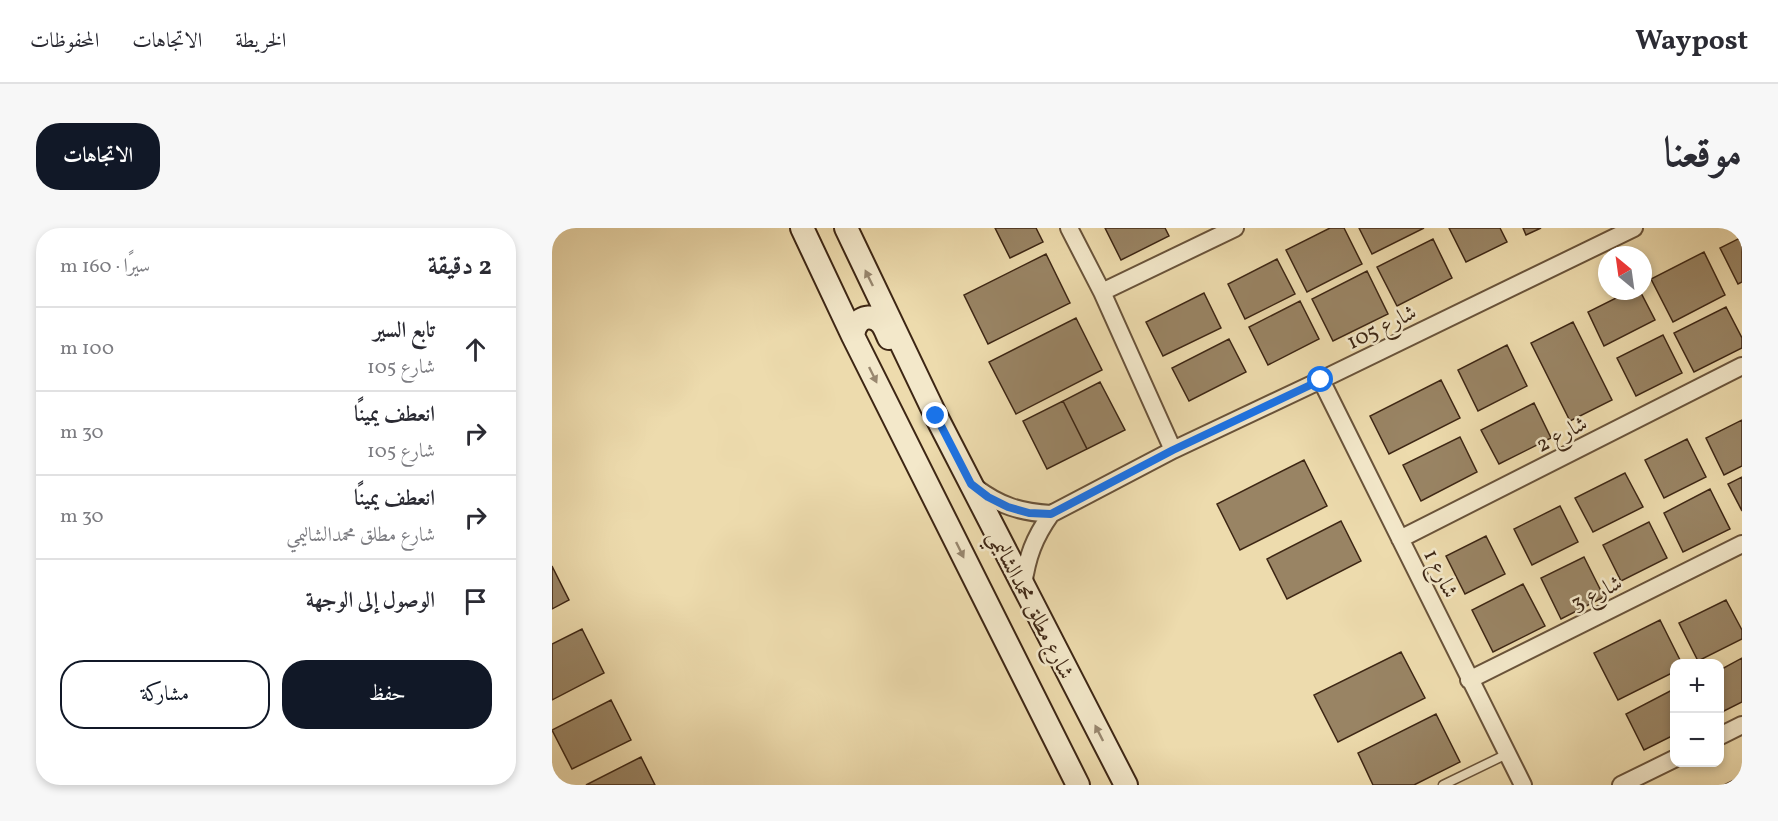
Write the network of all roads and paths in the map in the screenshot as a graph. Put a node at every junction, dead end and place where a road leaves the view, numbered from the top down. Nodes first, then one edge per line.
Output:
1 (802, 228) edge
2 (846, 228) edge
3 (1069, 228) edge
4 (1235, 228) edge
5 (1634, 228) edge
6 (1102, 292) junction
7 (853, 336) junction
8 (1742, 366) edge
9 (1321, 380) junction
10 (936, 416) junction
11 (1173, 450) junction
12 (971, 484) junction
13 (1051, 514) junction
14 (1400, 539) junction
15 (1742, 544) edge
16 (1023, 587) junction
17 (1469, 680) junction
18 (1742, 725) edge
19 (1724, 734) edge
20 (1507, 754) junction
21 (1670, 761) edge
22 (1078, 785) edge
23 (1125, 785) edge
24 (1443, 785) edge
25 (1523, 785) edge
26 (1622, 785) edge

1 - 7 street, شارع مطلق محمدالشاليمي
10 -> 2 street, شارع مطلق محمدالشاليمي
3 - 6 street
4 - 6 street
5 - 9 street, شارع 105
6 - 11 street
7 - 10 street
7 -> 22 street, شارع مطلق محمدالشاليمي
8 - 14 street, شارع 2
9 - 11 street, شارع 105
9 - 14 street, شارع 1
10 - 12 street, شارع مطلق محمدالشاليمي
11 - 13 street, شارع 105
12 - 13 street
12 - 16 street, شارع مطلق محمدالشاليمي
13 - 16 street
14 - 17 street, شارع 1
15 - 17 street, شارع 3
23 -> 16 street, شارع مطلق محمدالشاليمي
17 - 20 street, شارع 1
18 - 19 street
20 - 24 lane
20 - 25 street, شارع 1
21 - 26 street

